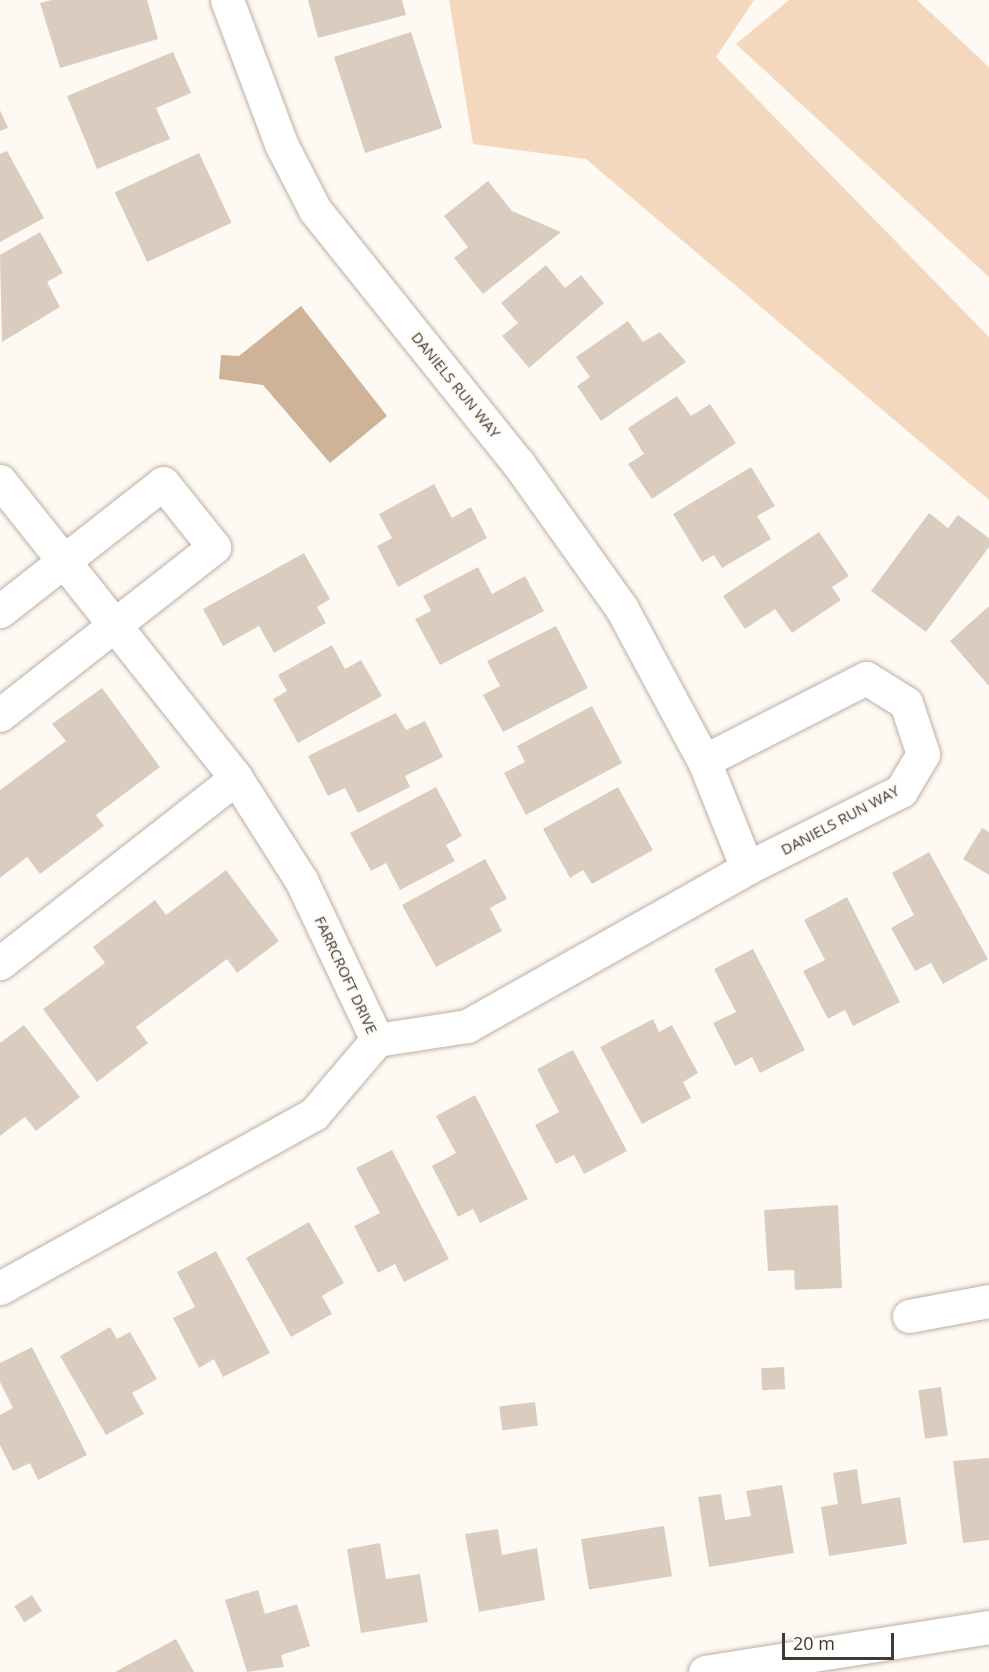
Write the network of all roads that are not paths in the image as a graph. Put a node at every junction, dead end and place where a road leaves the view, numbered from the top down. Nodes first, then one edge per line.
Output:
1 (226, 0) edge
2 (0, 481) edge
3 (63, 563) junction
4 (0, 611) edge
5 (115, 627) junction
6 (0, 715) edge
7 (704, 761) junction
8 (236, 778) junction
9 (747, 868) junction
10 (0, 963) edge
11 (377, 1040) junction
12 (0, 1288) edge
13 (989, 1301) edge
14 (909, 1316) dead end
15 (989, 1627) edge
16 (705, 1672) edge

1 - 7 street, DANIELS RUN WAY
2 - 3 street
3 - 4 street
3 - 5 street, FARRCROFT DRIVE
3 - 5 street
5 - 6 street
5 - 8 street, FARRCROFT DRIVE
7 - 9 street, DANIELS RUN WAY
7 - 9 street, DANIELS RUN WAY
8 - 10 street
8 - 11 street, FARRCROFT DRIVE
9 - 11 street, DANIELS RUN WAY
11 - 12 street, FARRCROFT DRIVE
13 - 14 street
15 - 16 street

